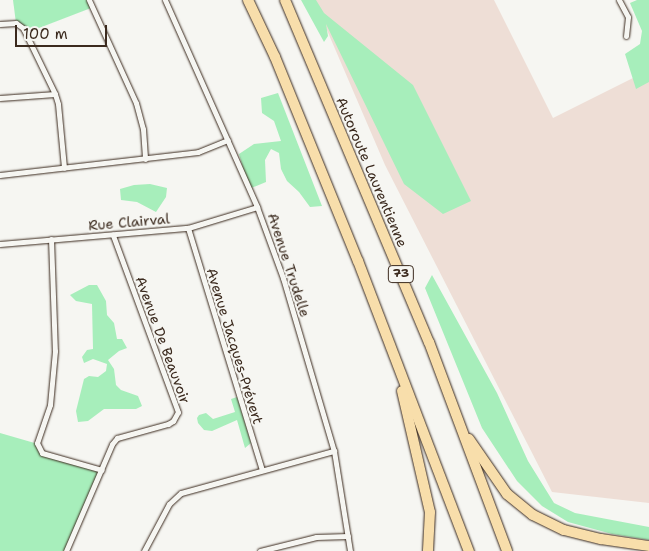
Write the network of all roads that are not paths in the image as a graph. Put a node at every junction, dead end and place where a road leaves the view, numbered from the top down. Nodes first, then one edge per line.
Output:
1 (89, 0) edge
2 (165, 0) edge
3 (248, 0) edge
4 (285, 0) edge
5 (619, 0) edge
6 (0, 24) edge
7 (626, 36) dead end
8 (55, 94) junction
9 (0, 98) edge
10 (228, 140) junction
11 (146, 159) junction
12 (64, 168) junction
13 (0, 175) edge
14 (258, 207) junction
15 (188, 228) junction
16 (113, 235) junction
17 (51, 239) junction
18 (0, 244) edge
19 (394, 356) junction
20 (460, 425) junction
21 (334, 451) junction
22 (102, 470) junction
23 (262, 470) junction
24 (348, 536) junction
25 (649, 546) edge
26 (66, 551) edge
27 (144, 551) edge
28 (260, 551) edge
29 (350, 551) edge
30 (428, 551) edge
31 (469, 551) edge
32 (507, 551) edge

1 - 11 street
2 - 10 street, Avenue Trudelle
3 - 19 highway, 73
4 - 20 highway, Autoroute Laurentienne / 73
5 - 7 street
6 - 8 street
8 - 9 street
8 - 12 street
10 - 11 street
10 - 14 street, Avenue Trudelle
11 - 12 street
12 - 13 street
14 - 15 street, Rue Clairval
14 - 21 street, Avenue Trudelle
15 - 16 street, Rue Clairval
15 - 23 street, Avenue Jacques-Prévert
16 - 17 street, Rue Clairval
16 - 22 street, Avenue De Beauvoir
17 - 18 street, Rue Clairval
17 - 22 street
19 - 30 highway
19 - 31 highway, 73
20 - 25 highway
20 - 32 highway, Autoroute Laurentienne / 73
21 - 23 street
21 - 24 street, Avenue Trudelle
22 - 26 street, Avenue De Beauvoir
23 - 27 street
24 - 28 street
24 - 29 street, Avenue Trudelle

